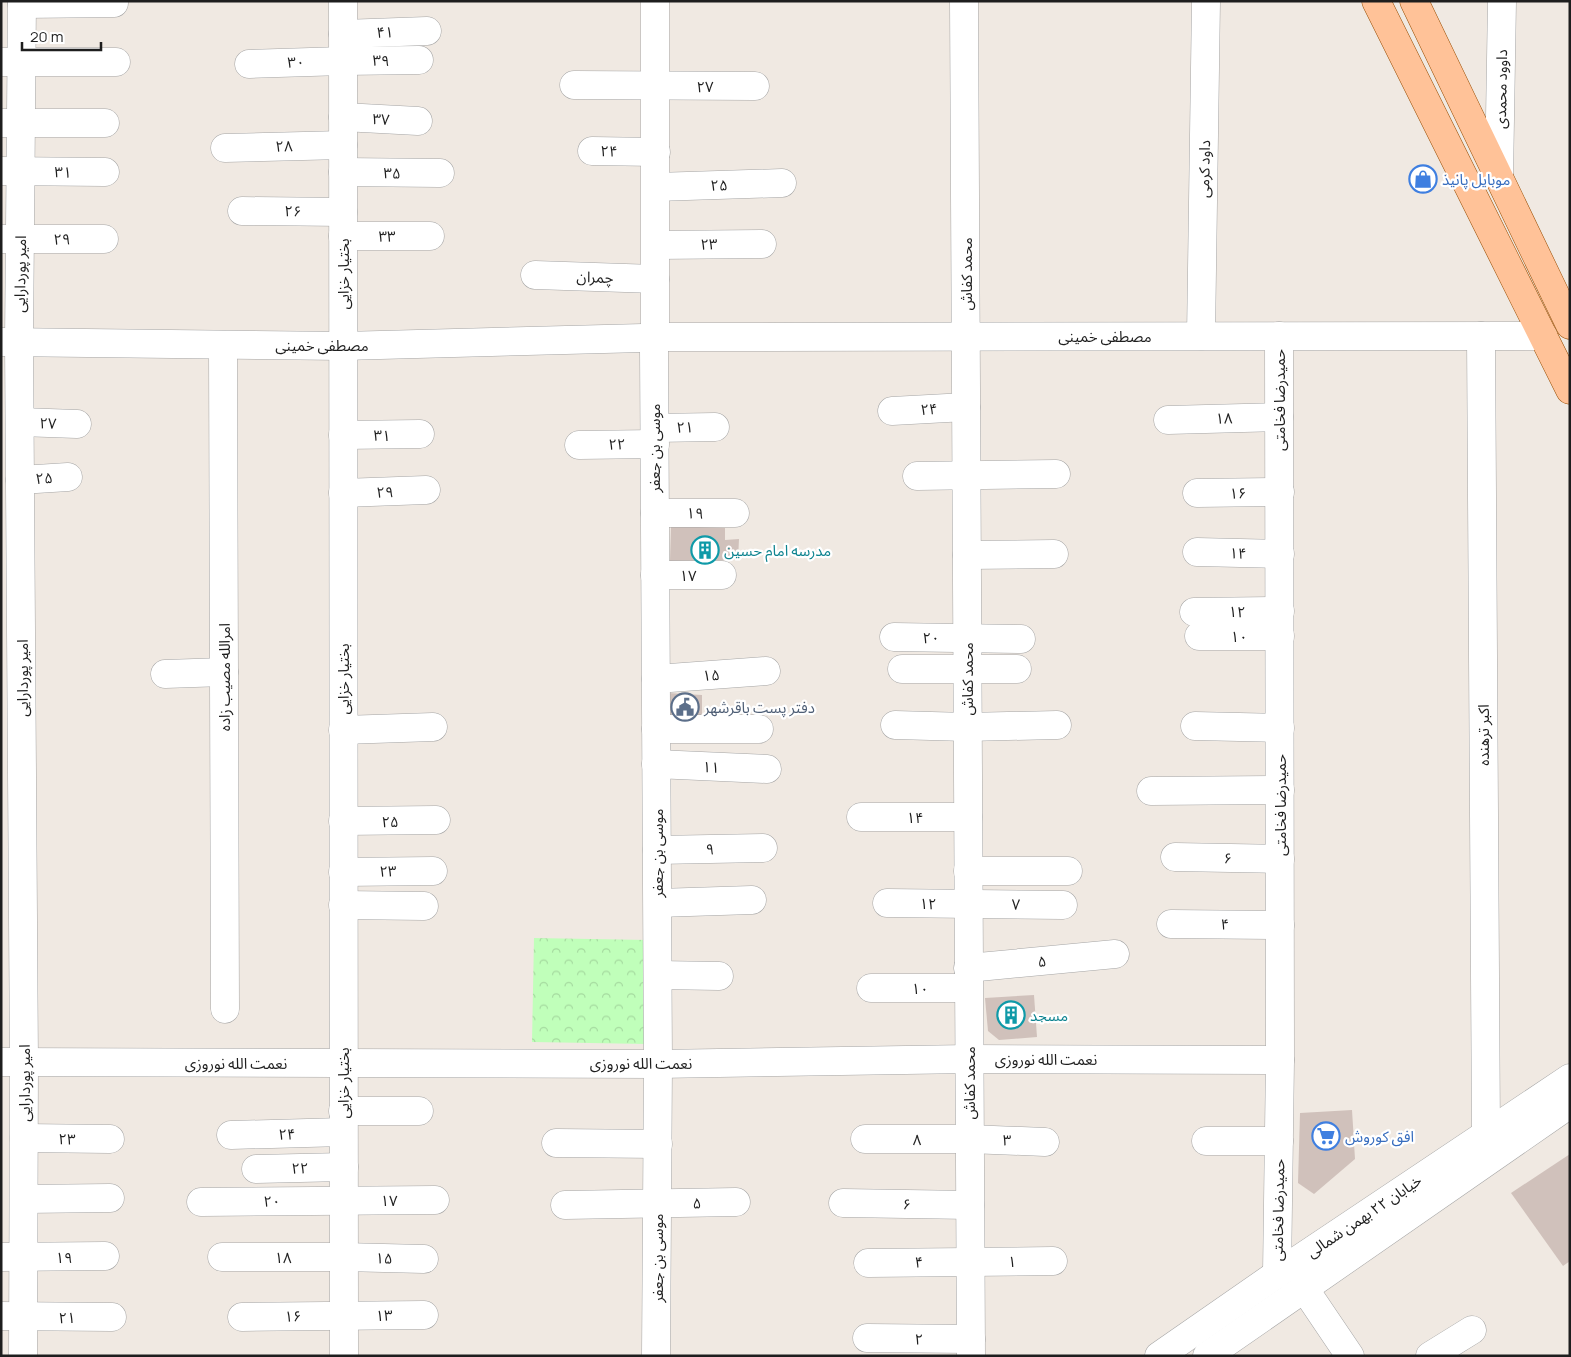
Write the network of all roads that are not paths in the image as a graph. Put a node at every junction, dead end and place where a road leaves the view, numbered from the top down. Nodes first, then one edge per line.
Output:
1 (343, 1) edge
2 (655, 1) edge
3 (964, 1) edge
4 (1206, 1) edge
5 (1376, 1) edge
6 (1414, 1) edge
7 (1502, 1) edge
8 (22, 3) edge
9 (114, 3) dead end
10 (427, 31) dead end
11 (343, 34) junction
12 (343, 60) junction
13 (419, 60) dead end
14 (12, 62) edge
15 (116, 62) dead end
16 (249, 64) dead end
17 (574, 85) dead end
18 (655, 86) junction
19 (755, 86) dead end
20 (343, 117) junction
21 (418, 121) dead end
22 (11, 123) edge
23 (105, 124) dead end
24 (343, 145) junction
25 (225, 148) dead end
26 (592, 151) dead end
27 (656, 152) junction
28 (11, 171) edge
29 (105, 172) dead end
30 (343, 172) junction
31 (440, 173) dead end
32 (1499, 177) junction
33 (782, 183) dead end
34 (656, 187) junction
35 (242, 211) dead end
36 (343, 224) junction
37 (430, 236) dead end
38 (11, 239) edge
39 (104, 239) dead end
40 (762, 244) dead end
41 (656, 245) junction
42 (535, 274) dead end
43 (655, 279) junction
44 (1570, 324) edge
45 (1570, 333) edge
46 (966, 336) junction
47 (1201, 336) junction
48 (1279, 336) junction
49 (1481, 336) junction
50 (1543, 336) junction
51 (654, 337) junction
52 (10, 342) edge
53 (223, 345) junction
54 (343, 346) junction
55 (1570, 390) edge
56 (966, 407) junction
57 (892, 411) dead end
58 (1279, 417) junction
59 (1168, 420) dead end
60 (20, 422) junction
61 (77, 424) dead end
62 (715, 427) dead end
63 (420, 434) dead end
64 (343, 435) junction
65 (654, 436) junction
66 (579, 444) dead end
67 (11, 452) edge
68 (1056, 474) dead end
69 (917, 476) dead end
70 (967, 476) junction
71 (68, 477) dead end
72 (20, 480) junction
73 (426, 490) dead end
74 (1280, 492) junction
75 (343, 493) junction
76 (1197, 493) dead end
77 (655, 513) junction
78 (734, 513) dead end
79 (1197, 552) dead end
80 (1054, 554) dead end
81 (1280, 554) junction
82 (967, 555) junction
83 (655, 575) junction
84 (722, 575) dead end
85 (1196, 624) dead end
86 (1280, 624) junction
87 (894, 636) dead end
88 (967, 637) junction
89 (11, 639) edge
90 (1021, 639) dead end
91 (902, 669) dead end
92 (968, 669) junction
93 (1017, 669) dead end
94 (766, 671) dead end
95 (224, 672) junction
96 (165, 674) dead end
97 (656, 679) junction
98 (12, 689) edge
99 (895, 725) dead end
100 (1057, 725) dead end
101 (1195, 726) dead end
102 (967, 727) junction
103 (433, 728) dead end
104 (1280, 728) junction
105 (656, 729) junction
106 (760, 729) dead end
107 (343, 730) junction
108 (12, 751) edge
109 (656, 764) junction
110 (766, 769) dead end
111 (12, 790) edge
112 (1280, 790) junction
113 (1151, 791) dead end
114 (861, 817) dead end
115 (968, 817) junction
116 (436, 820) dead end
117 (344, 821) junction
118 (12, 840) edge
119 (763, 848) dead end
120 (657, 850) junction
121 (1175, 857) dead end
122 (1280, 858) junction
123 (433, 871) dead end
124 (968, 871) junction
125 (1068, 871) dead end
126 (343, 872) junction
127 (752, 900) dead end
128 (658, 903) junction
129 (887, 903) dead end
130 (968, 904) junction
131 (343, 905) junction
132 (1063, 905) dead end
133 (424, 906) dead end
134 (1170, 924) dead end
135 (1280, 925) junction
136 (1115, 954) dead end
137 (658, 975) junction
138 (719, 976) dead end
139 (968, 978) junction
140 (871, 988) dead end
141 (225, 1008) dead end
142 (968, 1059) junction
143 (1280, 1060) junction
144 (13, 1062) edge
145 (343, 1064) junction
146 (658, 1064) junction
147 (1570, 1078) edge
148 (419, 1111) dead end
149 (1567, 1112) edge
150 (343, 1122) junction
151 (1486, 1134) junction
152 (232, 1135) dead end
153 (110, 1139) dead end
154 (969, 1139) junction
155 (865, 1140) dead end
156 (1206, 1141) dead end
157 (1279, 1141) junction
158 (1045, 1142) dead end
159 (556, 1143) dead end
160 (658, 1144) junction
161 (16, 1152) edge
162 (344, 1167) junction
163 (256, 1169) dead end
164 (110, 1198) dead end
165 (24, 1199) junction
166 (343, 1200) junction
167 (435, 1200) dead end
168 (201, 1202) dead end
169 (736, 1202) dead end
170 (843, 1203) dead end
171 (657, 1204) junction
172 (565, 1205) dead end
173 (970, 1205) junction
174 (105, 1256) dead end
175 (12, 1257) edge
176 (222, 1257) dead end
177 (343, 1257) junction
178 (424, 1259) dead end
179 (1053, 1260) dead end
180 (970, 1261) junction
181 (868, 1263) dead end
182 (1277, 1274) junction
183 (1304, 1288) junction
184 (344, 1315) junction
185 (424, 1315) dead end
186 (12, 1316) edge
187 (112, 1317) dead end
188 (242, 1317) dead end
189 (1472, 1330) dead end
190 (867, 1338) dead end
191 (971, 1348) edge
192 (23, 1356) edge
193 (344, 1356) edge
194 (656, 1356) edge
195 (1159, 1356) edge
196 (1207, 1356) edge
197 (1350, 1356) edge
198 (1430, 1356) edge

1 - 11 street, بختیار خزایی
2 - 18 street, موسی بن جعفر
3 - 46 street, محمد کفاش
4 - 47 street, داود کرمی
5 - 50 main road
6 - 32 main road
7 - 32 street, داوود محمدی
8 - 9 street
8 - 14 street, امیر پوردارایی
10 - 11 street, ۴۱
11 - 12 street, بختیار خزایی
12 - 13 street, ۳۹
12 - 16 street, ۳۰
12 - 20 street, بختیار خزایی
14 - 15 street
14 - 22 street, امیر پوردارایی
17 - 18 street
18 - 19 street, ۲۷
18 - 27 street, موسی بن جعفر
20 - 21 street, ۳۷
20 - 24 street, بختیار خزایی
22 - 23 street
22 - 28 street, امیر پوردارایی
24 - 25 street, ۲۸
24 - 30 street, بختیار خزایی
26 - 27 street, ۲۴
27 - 34 street, موسی بن جعفر
28 - 29 street, ۳۱
28 - 38 street, امیر پوردارایی
30 - 31 street, ۳۵
30 - 36 street, بختیار خزایی
32 - 44 main road
33 - 34 street, ۲۵
34 - 41 street, موسی بن جعفر
35 - 36 street, ۲۶
36 - 37 street, ۳۳
36 - 54 street, بختیار خزایی
38 - 39 street, ۲۹
38 - 52 street, امیر پوردارایی
40 - 41 street, ۲۳
41 - 43 street, موسی بن جعفر
42 - 43 street, چمران
43 - 51 street, موسی بن جعفر
45 - 50 main road
46 - 47 street, مصطفی خمینی
46 - 51 street, مصطفی خمینی
46 - 56 street, محمد کفاش
47 - 48 street, مصطفی خمینی
48 - 49 street, مصطفی خمینی
48 - 58 street, حمیدرضا فخامتی
49 - 50 street, مصطفی خمینی
49 - 151 street, اکبر ترهنده
50 - 55 main road
51 - 54 street, مصطفی خمینی
51 - 65 street, موسی بن جعفر
52 - 53 street, مصطفی خمینی
52 - 60 street, امیر پوردارایی
53 - 54 street, مصطفی خمینی
53 - 95 street, امرالله مصیب زاده
54 - 64 street, بختیار خزایی
56 - 57 street, ۲۴
56 - 70 street, محمد کفاش
58 - 59 street, ۱۸
58 - 74 street, حمیدرضا فخامتی
60 - 61 street, ۲۷
60 - 67 street, امیر پوردارایی
62 - 65 street, ۲۱
63 - 64 street, ۳۱
64 - 75 street, بختیار خزایی
65 - 66 street, ۲۲
65 - 77 street, موسی بن جعفر
67 - 72 street, امیر پوردارایی
68 - 70 street
69 - 70 street
70 - 82 street, محمد کفاش
71 - 72 street, ۲۵
72 - 89 street, امیر پوردارایی
73 - 75 street, ۲۹
74 - 76 street, ۱۶
74 - 81 street, حمیدرضا فخامتی
75 - 107 street, بختیار خزایی
77 - 78 street, ۱۹
77 - 83 street, موسی بن جعفر
79 - 81 street, ۱۴
80 - 82 street
81 - 86 street, حمیدرضا فخامتی
82 - 88 street, محمد کفاش
83 - 84 street, ۱۷
83 - 97 street, موسی بن جعفر
85 - 86 street, ۱۲
86 - 104 street, حمیدرضا فخامتی
87 - 88 street, ۲۰
88 - 90 street, ۲۰
88 - 92 street, محمد کفاش
89 - 98 street, امیر پوردارایی
91 - 92 street
92 - 93 street
92 - 102 street, محمد کفاش
94 - 97 street, ۱۵
95 - 96 street
95 - 141 street, امرالله مصیب زاده
97 - 105 street, موسی بن جعفر
98 - 108 street, امیر پوردارایی
99 - 102 street
100 - 102 street
101 - 104 street
102 - 115 street, محمد کفاش
103 - 107 street
104 - 112 street, حمیدرضا فخامتی
105 - 106 street
105 - 109 street, موسی بن جعفر
107 - 117 street, بختیار خزایی
108 - 111 street, امیر پوردارایی
109 - 110 street, ۱۱
109 - 120 street, موسی بن جعفر
111 - 118 street, امیر پوردارایی
112 - 113 street
112 - 122 street, حمیدرضا فخامتی
114 - 115 street, ۱۴
115 - 124 street, محمد کفاش
116 - 117 street, ۲۵
117 - 126 street, بختیار خزایی
118 - 144 street, امیر پوردارایی
119 - 120 street, ۹
120 - 128 street, موسی بن جعفر
121 - 122 street, ۶
122 - 135 street, حمیدرضا فخامتی
123 - 126 street, ۲۳
124 - 125 street
124 - 130 street, محمد کفاش
126 - 131 street, بختیار خزایی
127 - 128 street
128 - 137 street, موسی بن جعفر
129 - 130 street, ۱۲
130 - 132 street, ۷
130 - 139 street, محمد کفاش
131 - 133 street
131 - 145 street, بختیار خزایی
134 - 135 street, ۴
135 - 143 street, حمیدرضا فخامتی
136 - 139 street, ۵
137 - 138 street
137 - 146 street, موسی بن جعفر
139 - 140 street, ۱۰
139 - 142 street, محمد کفاش
142 - 143 street, نعمت الله نوروزی
142 - 146 street, نعمت الله نوروزی
142 - 154 street, محمد کفاش
143 - 157 street, حمیدرضا فخامتی
144 - 145 street, نعمت الله نوروزی
144 - 161 street, امیر پوردارایی
145 - 146 street, نعمت الله نوروزی
145 - 150 street, بختیار خزایی
146 - 160 street, موسی بن جعفر
147 - 151 street, خیابان ۲۲ بهمن شمالی
148 - 150 street
149 - 183 street, خیابان ۲۲ بهمن شمالی
150 - 152 street, ۲۴
150 - 162 street, بختیار خزایی
151 - 182 street, خیابان ۲۲ بهمن شمالی
153 - 161 street, ۲۳
154 - 155 street, ۸
154 - 158 street, ۳
154 - 173 street, محمد کفاش
156 - 157 street
157 - 182 street, حمیدرضا فخامتی
159 - 160 street
160 - 171 street, موسی بن جعفر
161 - 165 street, امیر پوردارایی
162 - 163 street, ۲۲
162 - 166 street, بختیار خزایی
164 - 165 street
165 - 175 street, امیر پوردارایی
166 - 167 street, ۱۷
166 - 168 street, ۲۰
166 - 177 street, بختیار خزایی
169 - 171 street, ۵
170 - 173 street, ۶
171 - 172 street
171 - 194 street, موسی بن جعفر
173 - 180 street, محمد کفاش
174 - 175 street, ۱۹
175 - 186 street, امیر پوردارایی
176 - 177 street, ۱۸
177 - 178 street, ۱۵
177 - 184 street, بختیار خزایی
179 - 180 street, ۱
180 - 181 street, ۴
180 - 191 street, محمد کفاش
182 - 195 street, خیابان ۲۲ بهمن شمالی
183 - 196 street, خیابان ۲۲ بهمن شمالی
183 - 197 street
184 - 185 street, ۱۳
184 - 188 street, ۱۶
184 - 193 street, بختیار خزایی
186 - 187 street, ۲۱
186 - 192 street, امیر پوردارایی
189 - 198 street
190 - 191 street, ۲

